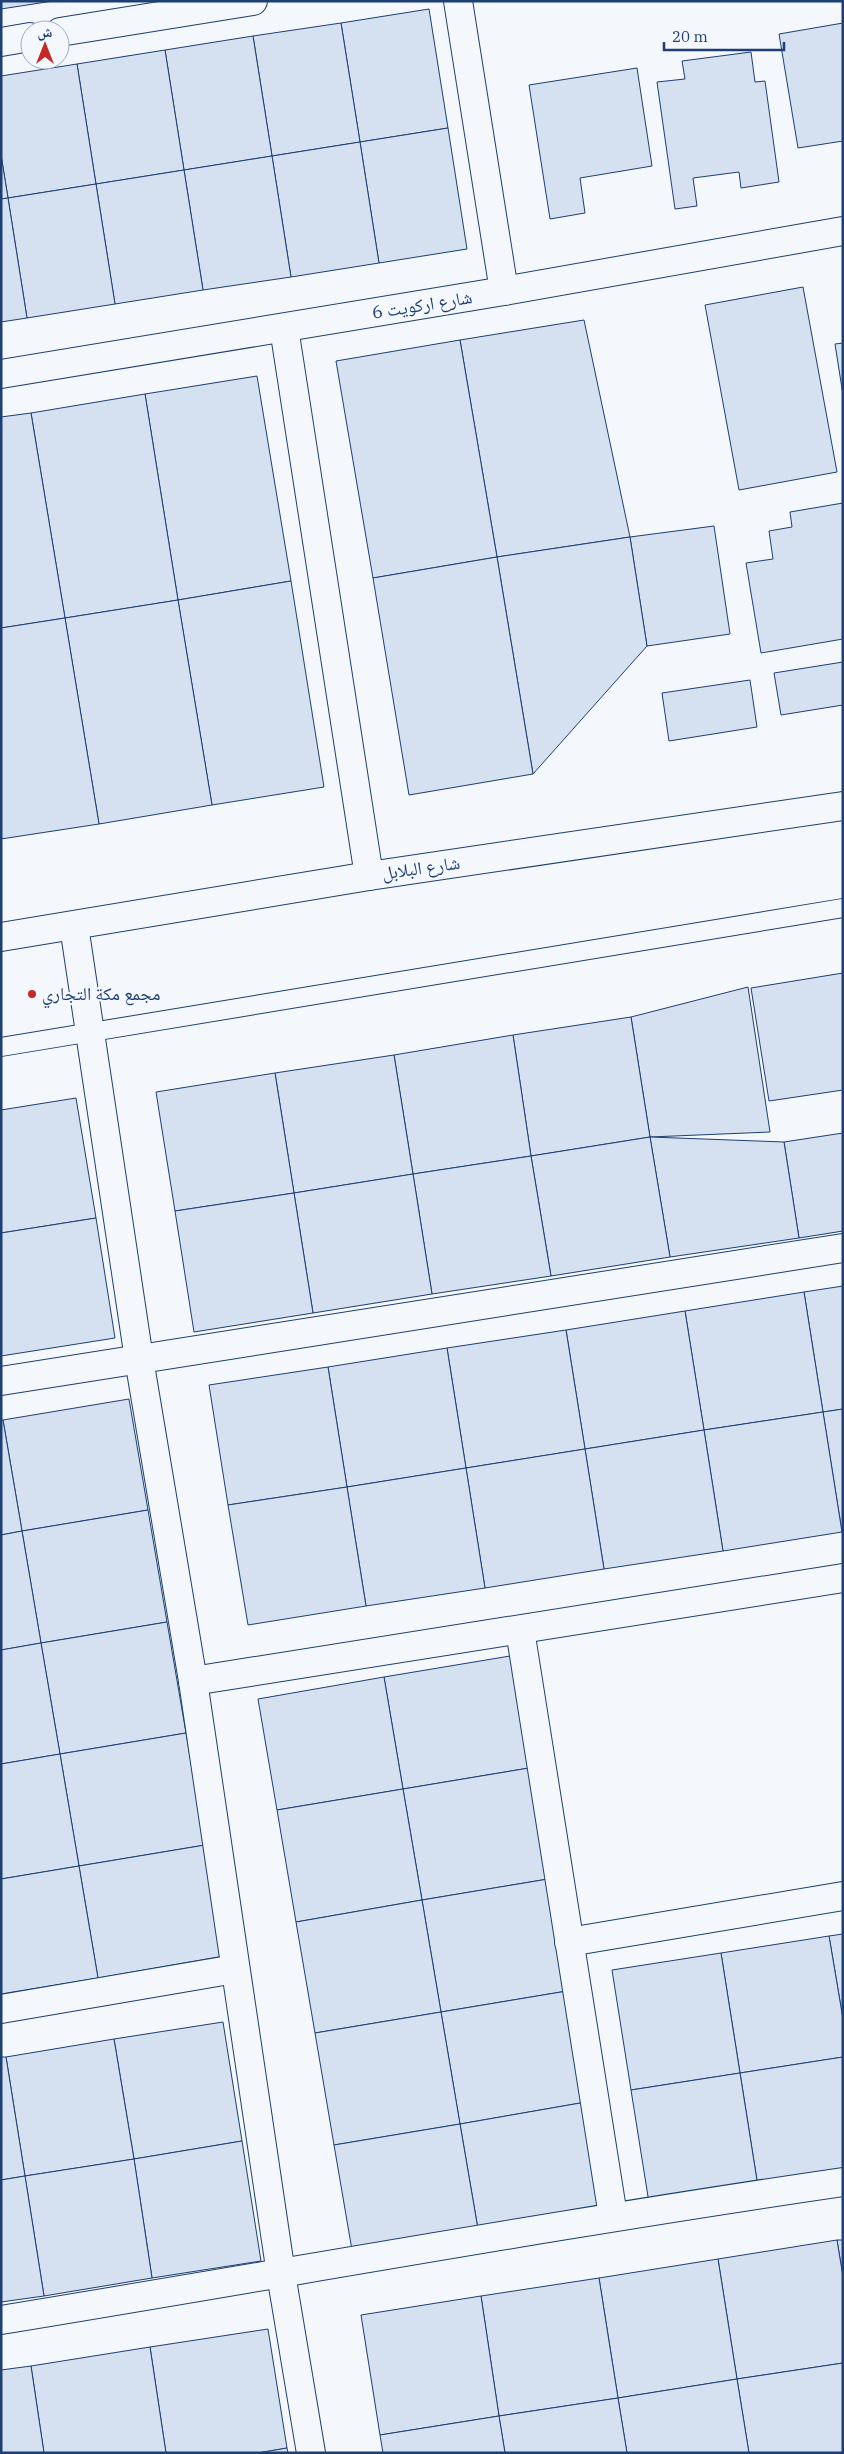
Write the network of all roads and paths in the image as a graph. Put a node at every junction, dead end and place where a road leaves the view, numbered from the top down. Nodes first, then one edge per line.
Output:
1 (253, 1) edge
2 (458, 1) edge
3 (70, 30) edge
4 (20, 39) edge
5 (1, 42) edge
6 (843, 231) edge
7 (504, 291) junction
8 (284, 328) junction
9 (1, 374) edge
10 (843, 806) edge
11 (369, 876) junction
12 (843, 908) edge
13 (74, 926) junction
14 (1, 937) edge
15 (90, 1033) junction
16 (1, 1047) edge
17 (843, 1248) edge
18 (140, 1359) junction
19 (1, 1382) edge
20 (843, 1578) edge
21 (520, 1630) junction
22 (193, 1681) junction
23 (843, 1896) edge
24 (569, 1942) junction
25 (235, 1969) junction
26 (1, 2008) edge
27 (843, 2182) edge
28 (612, 2216) junction
29 (281, 2274) junction
30 (1, 2320) edge
31 (311, 2453) edge

1 - 3 street
2 - 7 street
4 - 5 street
6 - 7 street, شارع اركويت 6
7 - 8 street, شارع اركويت 6
8 - 9 street, شارع اركويت 6
8 - 11 street
10 - 11 street, شارع البلابل
11 - 13 street, شارع البلابل
12 - 15 lane
13 - 14 street, شارع البلابل
13 - 15 street
15 - 16 lane
15 - 18 street
17 - 18 street
18 - 19 street
18 - 22 street
20 - 21 street
21 - 22 street
21 - 24 street
22 - 25 street
23 - 24 street
24 - 28 street
25 - 26 street
25 - 29 street
27 - 28 street
28 - 29 street
29 - 30 street
29 - 31 street

